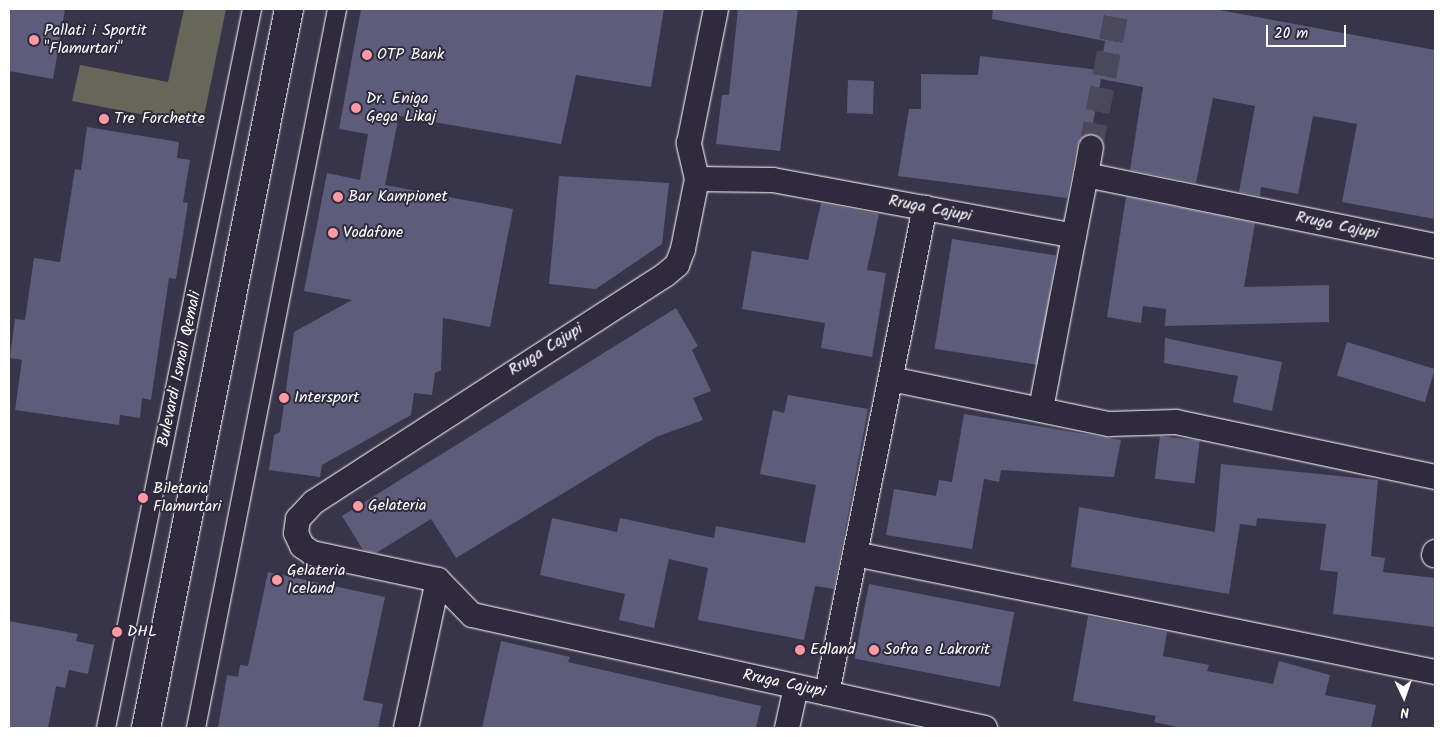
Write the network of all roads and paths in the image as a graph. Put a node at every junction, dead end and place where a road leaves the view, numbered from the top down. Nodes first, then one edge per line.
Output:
1 (252, 9) edge
2 (289, 9) edge
3 (337, 9) edge
4 (716, 9) edge
5 (1091, 147) tunnel mouth
6 (1086, 175) junction
7 (697, 180) junction
8 (925, 208) junction
9 (1074, 236) junction
10 (1435, 246) edge
11 (890, 379) junction
12 (1041, 409) junction
13 (1435, 477) edge
14 (855, 554) junction
15 (438, 580) junction
16 (432, 607) junction
17 (472, 615) junction
18 (1435, 672) edge
19 (796, 687) junction
20 (827, 693) junction
21 (106, 728) edge
22 (146, 728) edge
23 (196, 728) edge
24 (406, 728) edge
25 (787, 728) edge
26 (985, 728) edge

1 - 21 street, Bulevardi Ismail Qemali
2 - 22 main road
3 - 23 street
4 - 7 street
5 - 6 street
6 - 9 street
6 - 10 street, Rruga Cajupi
7 - 8 street, Rruga Cajupi
7 - 15 street, Rruga Cajupi
8 - 9 street, Rruga Cajupi
8 - 11 street
9 - 12 street
11 - 12 street
11 - 14 street
12 - 13 street
14 - 18 street
14 - 20 street
15 - 16 street
15 - 17 street
16 - 17 street, Rruga Cajupi
16 - 24 street
17 - 19 street, Rruga Cajupi
19 - 20 street, Rruga Cajupi
19 - 25 street
20 - 26 street, Rruga Cajupi

